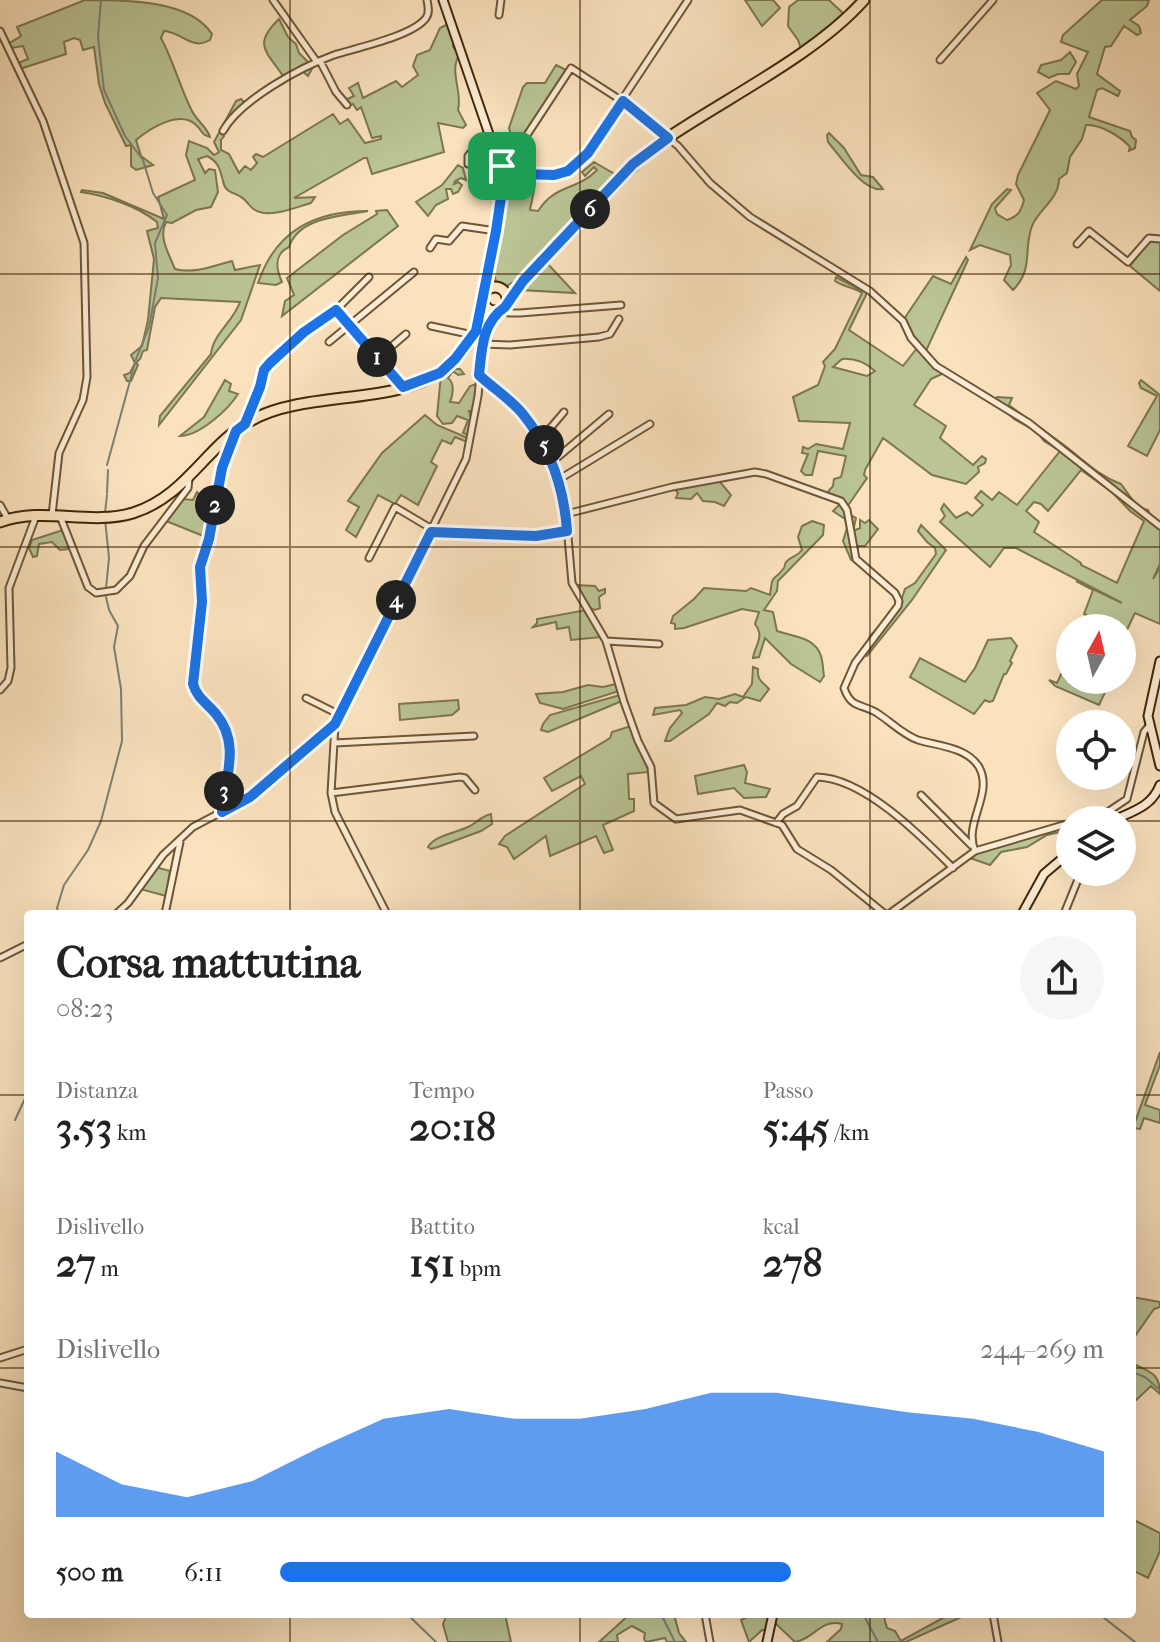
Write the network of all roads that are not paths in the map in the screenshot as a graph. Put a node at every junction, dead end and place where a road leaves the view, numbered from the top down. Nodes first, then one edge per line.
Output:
1 (273, 0) edge
2 (427, 0) edge
3 (443, 0) edge
4 (501, 0) edge
5 (687, 0) edge
6 (864, 0) edge
7 (993, 0) edge
8 (499, 15) dead end
9 (0, 31) edge
10 (940, 60) dead end
11 (318, 62) junction
12 (623, 101) junction
13 (347, 105) dead end
14 (223, 131) dead end
15 (668, 138) junction
16 (494, 142) junction
17 (497, 151) junction
18 (505, 173) junction
19 (496, 231) junction
20 (1160, 239) edge
21 (1077, 244) dead end
22 (430, 248) dead end
23 (414, 272) dead end
24 (369, 277) dead end
25 (523, 281) junction
26 (495, 289) junction
27 (621, 305) dead end
28 (494, 308) junction
29 (336, 310) junction
30 (619, 319) dead end
31 (484, 323) junction
32 (349, 326) junction
33 (431, 326) dead end
34 (406, 334) dead end
35 (474, 335) junction
36 (329, 342) dead end
37 (482, 344) junction
38 (378, 358) junction
39 (479, 375) junction
40 (403, 387) junction
41 (564, 412) dead end
42 (609, 414) dead end
43 (650, 424) dead end
44 (241, 427) junction
45 (541, 439) junction
46 (552, 462) junction
47 (189, 478) junction
48 (558, 480) junction
49 (0, 505) edge
50 (566, 514) junction
51 (36, 515) junction
52 (56, 515) junction
53 (4, 521) edge
54 (1160, 526) edge
55 (432, 531) junction
56 (567, 531) junction
57 (369, 558) dead end
58 (606, 641) junction
59 (659, 644) dead end
60 (1160, 661) edge
61 (0, 690) edge
62 (306, 698) dead end
63 (340, 715) junction
64 (335, 724) junction
65 (1149, 726) junction
66 (474, 736) dead end
67 (334, 743) junction
68 (1160, 766) edge
69 (1160, 785) edge
70 (475, 790) dead end
71 (331, 793) junction
72 (921, 795) dead end
73 (1156, 801) edge
74 (1116, 806) edge
75 (1136, 811) edge
76 (222, 812) junction
77 (776, 823) junction
78 (1056, 827) edge
79 (180, 841) junction
80 (975, 850) junction
81 (1056, 864) edge
82 (953, 868) junction
83 (1075, 886) edge
84 (120, 910) edge
85 (166, 910) edge
86 (385, 910) edge
87 (885, 910) edge
88 (893, 910) edge
89 (1024, 910) edge
90 (1066, 910) edge
91 (24, 946) edge
92 (0, 958) edge
93 (24, 1350) edge
94 (0, 1358) edge
95 (0, 1383) edge
96 (24, 1387) edge
97 (706, 1618) edge
98 (772, 1618) edge
99 (994, 1618) edge
100 (710, 1642) edge
101 (767, 1642) edge
102 (998, 1642) edge

1 - 11 street
2 - 11 street
3 - 16 street
4 - 8 street
5 - 12 street
6 - 15 main road
7 - 10 street
9 - 52 street
11 - 13 street
11 - 14 street
12 - 15 street
12 - 16 street
12 - 18 street
15 - 25 main road
15 - 54 street
16 - 17 street
17 - 18 street
17 - 18 street
18 - 19 street
19 - 22 street
19 - 26 street
20 - 21 street
23 - 32 street
24 - 29 street
25 - 26 main road
25 - 28 main road
26 - 28 main road
26 - 28 main road
27 - 28 street
28 - 31 main road
28 - 31 street
29 - 32 street
29 - 44 street
30 - 37 street
31 - 35 main road
31 - 37 street
32 - 36 street
32 - 38 street
33 - 35 street
34 - 38 street
35 - 40 main road
37 - 39 street
38 - 40 street
39 - 45 street
39 - 55 street
40 - 44 main road
41 - 45 street
42 - 46 street
43 - 48 street
44 - 47 main road
44 - 76 street
45 - 46 street
46 - 48 street
47 - 52 main road
47 - 52 street
48 - 50 street
49 - 53 street
50 - 56 street
50 - 80 street
51 - 52 main road
51 - 53 main road
51 - 61 street
55 - 56 street
55 - 57 street
55 - 63 street
56 - 58 street
58 - 59 street
58 - 77 street
60 - 65 street
62 - 63 street
63 - 64 street
64 - 67 street
64 - 76 street
65 - 68 street
65 - 74 street
66 - 67 street
67 - 71 street
69 - 73 street
70 - 71 street
71 - 86 street
72 - 80 street
73 - 75 street
76 - 79 street
77 - 82 street
77 - 87 street
78 - 80 street
79 - 84 street
79 - 85 street
80 - 82 street
81 - 89 street
82 - 88 street
83 - 90 street
91 - 92 street
93 - 94 street
95 - 96 street
97 - 100 street
98 - 101 street
99 - 102 street

